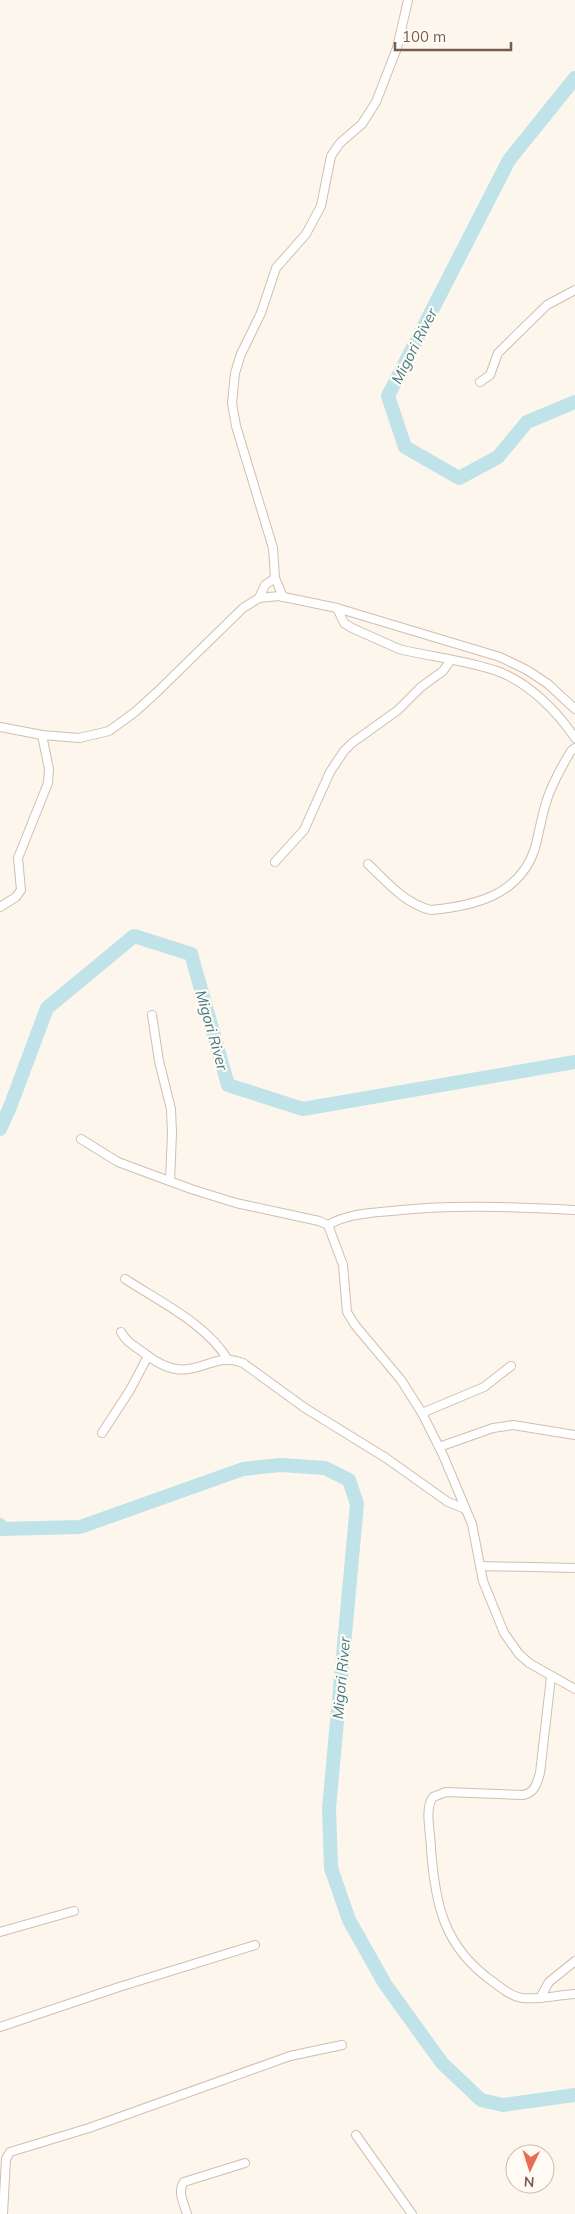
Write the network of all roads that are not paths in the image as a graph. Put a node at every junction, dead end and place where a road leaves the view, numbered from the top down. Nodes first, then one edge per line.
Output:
1 (408, 0) edge
2 (575, 290) edge
3 (480, 382) dead end
4 (275, 578) junction
5 (283, 597) junction
6 (259, 598) junction
7 (337, 608) junction
8 (450, 661) junction
9 (575, 709) edge
10 (0, 727) edge
11 (42, 735) junction
12 (575, 738) edge
13 (575, 748) edge
14 (275, 862) dead end
15 (368, 864) dead end
16 (0, 907) edge
17 (152, 1015) dead end
18 (80, 1139) dead end
19 (170, 1181) junction
20 (575, 1210) edge
21 (328, 1225) junction
22 (125, 1279) dead end
23 (121, 1332) dead end
24 (148, 1356) junction
25 (228, 1360) junction
26 (511, 1366) dead end
27 (422, 1413) junction
28 (102, 1433) dead end
29 (575, 1435) edge
30 (439, 1447) junction
31 (466, 1509) junction
32 (480, 1566) junction
33 (575, 1568) edge
34 (551, 1677) junction
35 (575, 1689) edge
36 (74, 1911) dead end
37 (0, 1932) edge
38 (256, 1945) dead end
39 (575, 1961) edge
40 (575, 1994) edge
41 (540, 1998) junction
42 (0, 2028) edge
43 (342, 2045) dead end
44 (356, 2135) dead end
45 (3, 2155) edge
46 (245, 2163) dead end
47 (3, 2214) edge
48 (187, 2214) edge
49 (412, 2214) edge

1 - 4 street
2 - 3 street
4 - 5 street
4 - 6 street
5 - 6 street
5 - 7 street
6 - 11 street
7 - 8 street
7 - 9 street
8 - 12 street
8 - 14 street
10 - 11 street
11 - 16 street
13 - 15 street
17 - 19 street
18 - 19 street
19 - 21 street
20 - 21 street
21 - 27 street
22 - 25 street
23 - 24 street
24 - 25 street
24 - 28 street
25 - 31 street
26 - 27 street
27 - 30 street
29 - 30 street
30 - 31 street
31 - 32 street
32 - 33 street
32 - 34 street
34 - 35 street
34 - 41 street
36 - 37 street
38 - 42 street
39 - 41 street
40 - 41 street
43 - 45 street
44 - 49 street
45 - 47 street
46 - 48 street

